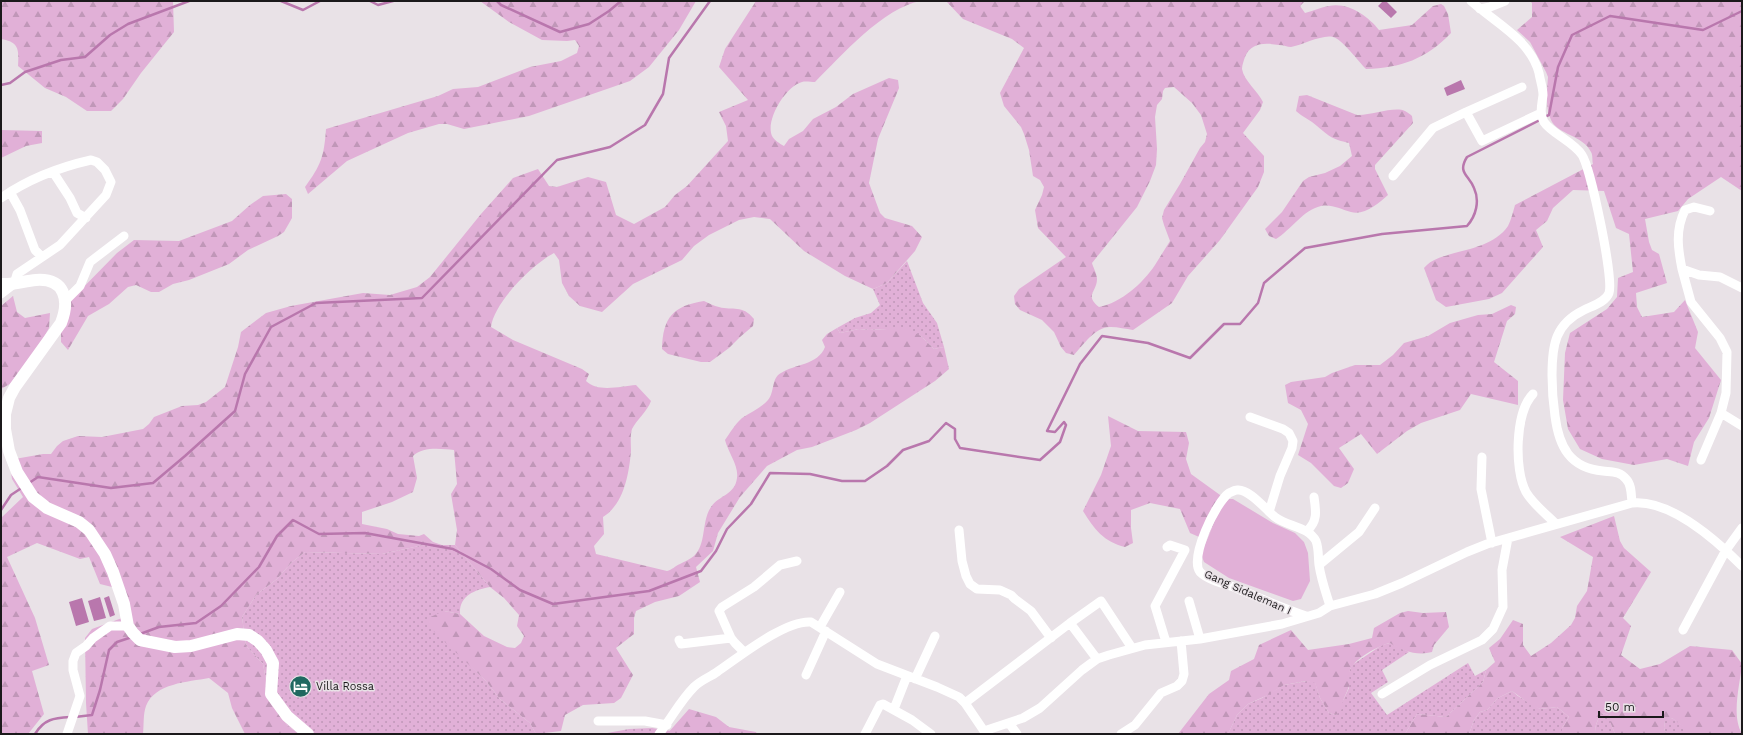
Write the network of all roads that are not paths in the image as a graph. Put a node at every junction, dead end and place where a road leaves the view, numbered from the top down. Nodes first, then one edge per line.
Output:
1 (1471, 1) edge
2 (1505, 1) edge
3 (1480, 9) junction
4 (1522, 87) dead end
5 (1466, 112) junction
6 (1543, 118) junction
7 (53, 172) junction
8 (1393, 176) dead end
9 (10, 192) junction
10 (1, 198) edge
11 (1710, 211) dead end
12 (86, 218) junction
13 (124, 236) dead end
14 (42, 257) junction
15 (1682, 269) junction
16 (1, 284) edge
17 (14, 284) junction
18 (1742, 288) edge
19 (1, 294) edge
20 (66, 300) junction
21 (1533, 394) dead end
22 (1721, 413) junction
23 (1250, 416) dead end
24 (1742, 426) edge
25 (1482, 457) dead end
26 (1701, 460) dead end
27 (1314, 497) dead end
28 (1632, 503) junction
29 (1375, 508) dead end
30 (1270, 512) junction
31 (1556, 524) junction
32 (1742, 528) edge
33 (959, 530) dead end
34 (1307, 531) junction
35 (1508, 538) junction
36 (1492, 543) junction
37 (1167, 547) dead end
38 (1185, 550) junction
39 (1726, 550) junction
40 (1197, 555) junction
41 (797, 561) dead end
42 (1319, 565) junction
43 (1742, 566) edge
44 (840, 592) dead end
45 (1189, 601) dead end
46 (1330, 606) junction
47 (1306, 616) junction
48 (1070, 623) junction
49 (823, 629) junction
50 (1684, 630) dead end
51 (134, 633) junction
52 (935, 636) dead end
53 (731, 638) junction
54 (1051, 638) junction
55 (1200, 639) junction
56 (679, 640) dead end
57 (1181, 641) junction
58 (1166, 642) junction
59 (1132, 648) junction
60 (744, 652) junction
61 (1097, 659) junction
62 (806, 675) dead end
63 (911, 677) junction
64 (1382, 694) dead end
65 (965, 703) junction
66 (894, 709) junction
67 (598, 721) dead end
68 (1009, 723) junction
69 (667, 724) junction
70 (68, 730) edge
71 (982, 732) edge
72 (308, 734) edge
73 (659, 734) edge
74 (865, 734) edge
75 (931, 734) edge
76 (1017, 734) edge
77 (1121, 734) edge

1 - 3 street
2 - 3 street
3 - 6 street
4 - 5 street
5 - 6 street
5 - 8 street
6 - 28 street
7 - 9 street
7 - 12 street
7 - 12 street
9 - 10 street
9 - 14 street
11 - 15 street
12 - 14 street
13 - 20 street
14 - 17 street
15 - 18 street
15 - 22 street
16 - 17 street
17 - 19 street
17 - 20 street
20 - 51 street
21 - 31 street
22 - 24 street
22 - 26 street
23 - 30 street
25 - 36 street
27 - 34 street
28 - 31 street
28 - 39 street
29 - 42 street
30 - 34 street, Gang Sidaleman I
30 - 40 street, Gang Sidaleman I
31 - 35 street
32 - 39 street
33 - 54 street
34 - 42 street
35 - 36 street
35 - 64 street
36 - 46 street
37 - 38 street
38 - 40 street
38 - 58 street
39 - 43 street
39 - 50 street
40 - 47 street, Gang Sidaleman I
41 - 53 street
42 - 46 street
44 - 49 street
45 - 55 street
46 - 47 street
47 - 55 street
48 - 54 street
48 - 59 street
48 - 61 street
49 - 60 street
49 - 62 street
49 - 63 street
51 - 70 street
51 - 72 street
52 - 63 street
53 - 56 street
53 - 60 street
54 - 65 street
55 - 57 street
57 - 58 street
57 - 77 street
58 - 59 street
59 - 61 street
60 - 69 street
61 - 68 street
63 - 65 street
63 - 66 street
65 - 71 street
66 - 74 street
66 - 75 street
67 - 69 street
68 - 71 street
68 - 76 street
69 - 73 street

